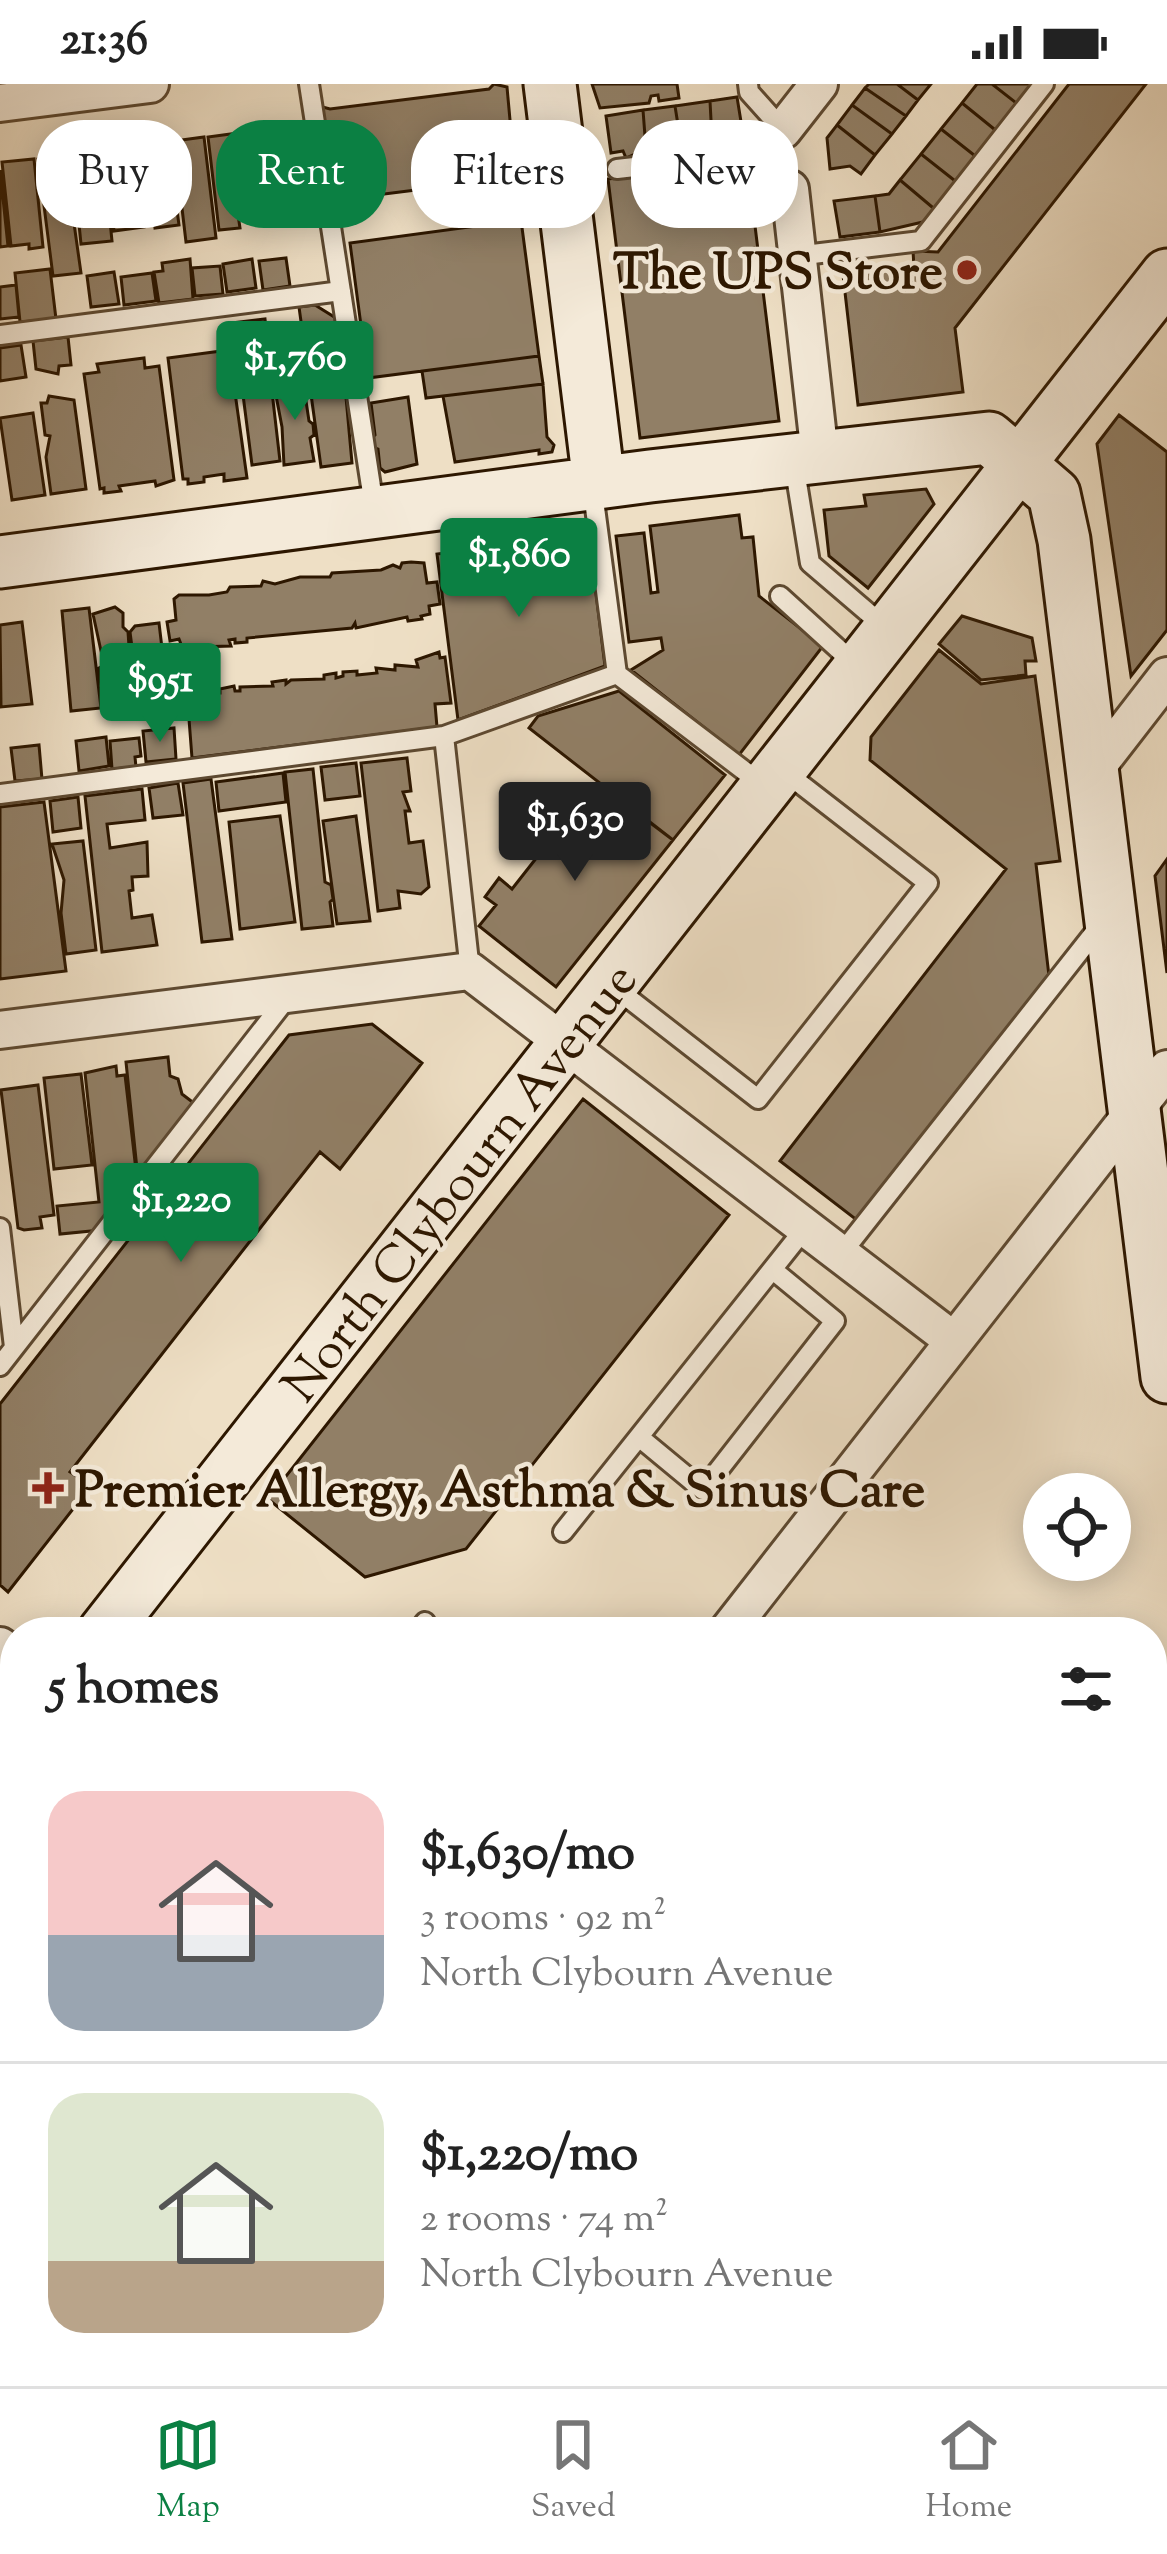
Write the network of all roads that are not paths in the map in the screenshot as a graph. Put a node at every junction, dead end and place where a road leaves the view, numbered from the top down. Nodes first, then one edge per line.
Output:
1 (150, 84) edge
2 (309, 84) edge
3 (550, 84) edge
4 (748, 84) edge
5 (819, 84) edge
6 (1044, 84) edge
7 (0, 104) edge
8 (774, 120) edge
9 (791, 120) edge
10 (631, 167) edge
11 (617, 169) dead end
12 (793, 228) edge
13 (796, 256) junction
14 (1167, 275) edge
15 (341, 291) junction
16 (0, 335) edge
17 (807, 458) junction
18 (1019, 463) junction
19 (595, 484) junction
20 (375, 513) junction
21 (0, 562) edge
22 (780, 596) dead end
23 (874, 649) junction
24 (617, 674) junction
25 (1167, 676) edge
26 (444, 736) junction
27 (1095, 769) junction
28 (774, 778) junction
29 (0, 794) edge
30 (1111, 912) junction
31 (470, 971) junction
32 (612, 985) junction
33 (290, 994) junction
34 (0, 1030) edge
35 (566, 1044) junction
36 (1167, 1069) edge
37 (1134, 1111) junction
38 (806, 1227) junction
39 (0, 1228) edge
40 (841, 1254) junction
41 (772, 1270) junction
42 (954, 1341) junction
43 (14, 1347) junction
44 (0, 1366) edge
45 (1167, 1377) edge
46 (640, 1437) junction
47 (563, 1532) dead end
48 (116, 1617) edge
49 (740, 1617) edge

1 - 7 street
2 - 15 lane
3 - 19 main road
4 - 8 lane
5 - 9 street
6 - 13 lane
10 - 11 lane
12 - 13 street
13 - 17 street
14 - 18 main road, North Clybourn Avenue
15 - 16 lane
15 - 20 lane
17 - 18 main road
17 - 19 main road
17 - 23 lane
18 - 23 main road, North Clybourn Avenue
18 - 27 main road
19 - 20 main road
19 - 24 lane
20 - 21 main road
22 - 23 lane
23 - 28 main road, North Clybourn Avenue
24 - 26 lane
24 - 28 lane
25 - 27 street
26 - 29 lane
26 - 31 lane
27 - 30 main road
28 - 32 main road, North Clybourn Avenue
28 - 32 lane
30 - 37 main road
30 - 40 lane
31 - 33 street
31 - 35 street
32 - 35 main road, North Clybourn Avenue
33 - 34 street
33 - 43 lane
35 - 38 street
35 - 48 main road, North Clybourn Avenue
36 - 37 street
37 - 42 street
37 - 45 main road
38 - 40 street
38 - 41 lane
39 - 43 lane
40 - 42 street
41 - 46 lane
41 - 46 lane
42 - 49 street
43 - 44 lane
46 - 47 lane

